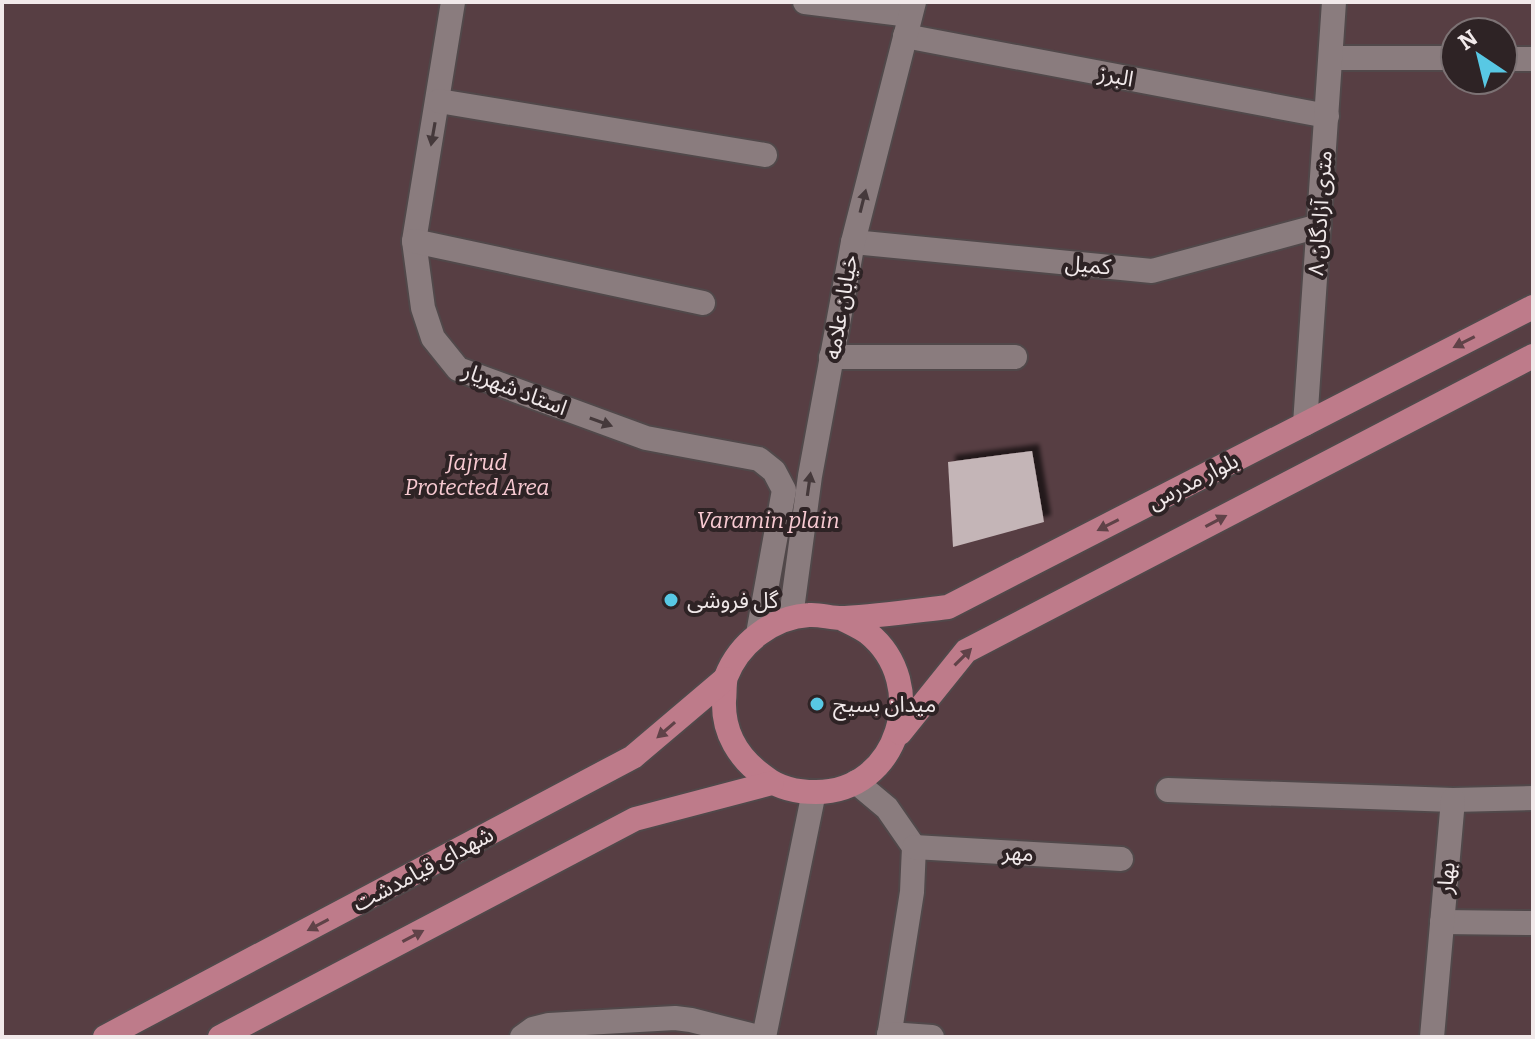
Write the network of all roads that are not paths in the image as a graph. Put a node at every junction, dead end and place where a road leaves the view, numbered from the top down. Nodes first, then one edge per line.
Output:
1 (453, 2) edge
2 (805, 2) edge
3 (1334, 2) edge
4 (910, 18) edge
5 (1331, 58) junction
6 (1439, 58) edge
7 (439, 101) junction
8 (1327, 116) junction
9 (765, 155) dead end
10 (1319, 226) junction
11 (414, 241) junction
12 (853, 242) junction
13 (703, 303) dead end
14 (1533, 307) edge
15 (1533, 356) edge
16 (831, 357) junction
17 (1015, 357) dead end
18 (1305, 424) junction
19 (791, 617) junction
20 (841, 618) junction
21 (758, 634) junction
22 (725, 679) junction
23 (896, 738) junction
24 (856, 782) junction
25 (772, 783) junction
26 (1168, 790) dead end
27 (814, 792) junction
28 (1533, 798) edge
29 (1453, 800) junction
30 (914, 847) junction
31 (1121, 859) dead end
32 (1442, 922) junction
33 (1533, 923) edge
34 (673, 1028) edge
35 (889, 1036) edge
36 (105, 1037) edge
37 (220, 1037) edge
38 (522, 1037) edge
39 (758, 1037) edge
40 (764, 1037) edge
41 (932, 1037) edge
42 (1432, 1037) edge

1 - 7 street, استاد شهریار
2 - 4 street, البرز
3 - 5 street, ۸ متری آزادگان
4 - 8 street, البرز
12 -> 4 street, خیابان علامه
5 - 6 street
5 - 8 street, ۸ متری آزادگان
7 - 9 street
7 -> 11 street, استاد شهریار
8 - 10 street, ۸ متری آزادگان
10 - 12 street, کمیل
10 - 18 street, ۸ متری آزادگان
11 - 13 street
11 -> 21 street, استاد شهریار
12 - 16 street, خیابان علامه
14 -> 18 main road, بلوار مدرس
23 -> 15 main road, بلوار مدرس
16 - 17 street
19 -> 16 street, خیابان علامه
18 -> 20 main road, بلوار مدرس
19 - 20 main road
19 - 21 main road
20 - 23 main road
21 - 22 main road
22 - 25 main road
22 -> 36 main road, شهدای قیامدشت
23 - 24 main road
24 - 27 main road
24 - 30 street
25 - 27 main road
37 -> 25 main road
26 - 29 street
27 - 40 street
28 - 29 street
29 - 32 street, بهار
30 - 31 street, مهر
30 - 35 street
32 - 33 street
32 - 42 street, بهار
34 - 38 street
34 - 39 street
35 - 41 street

